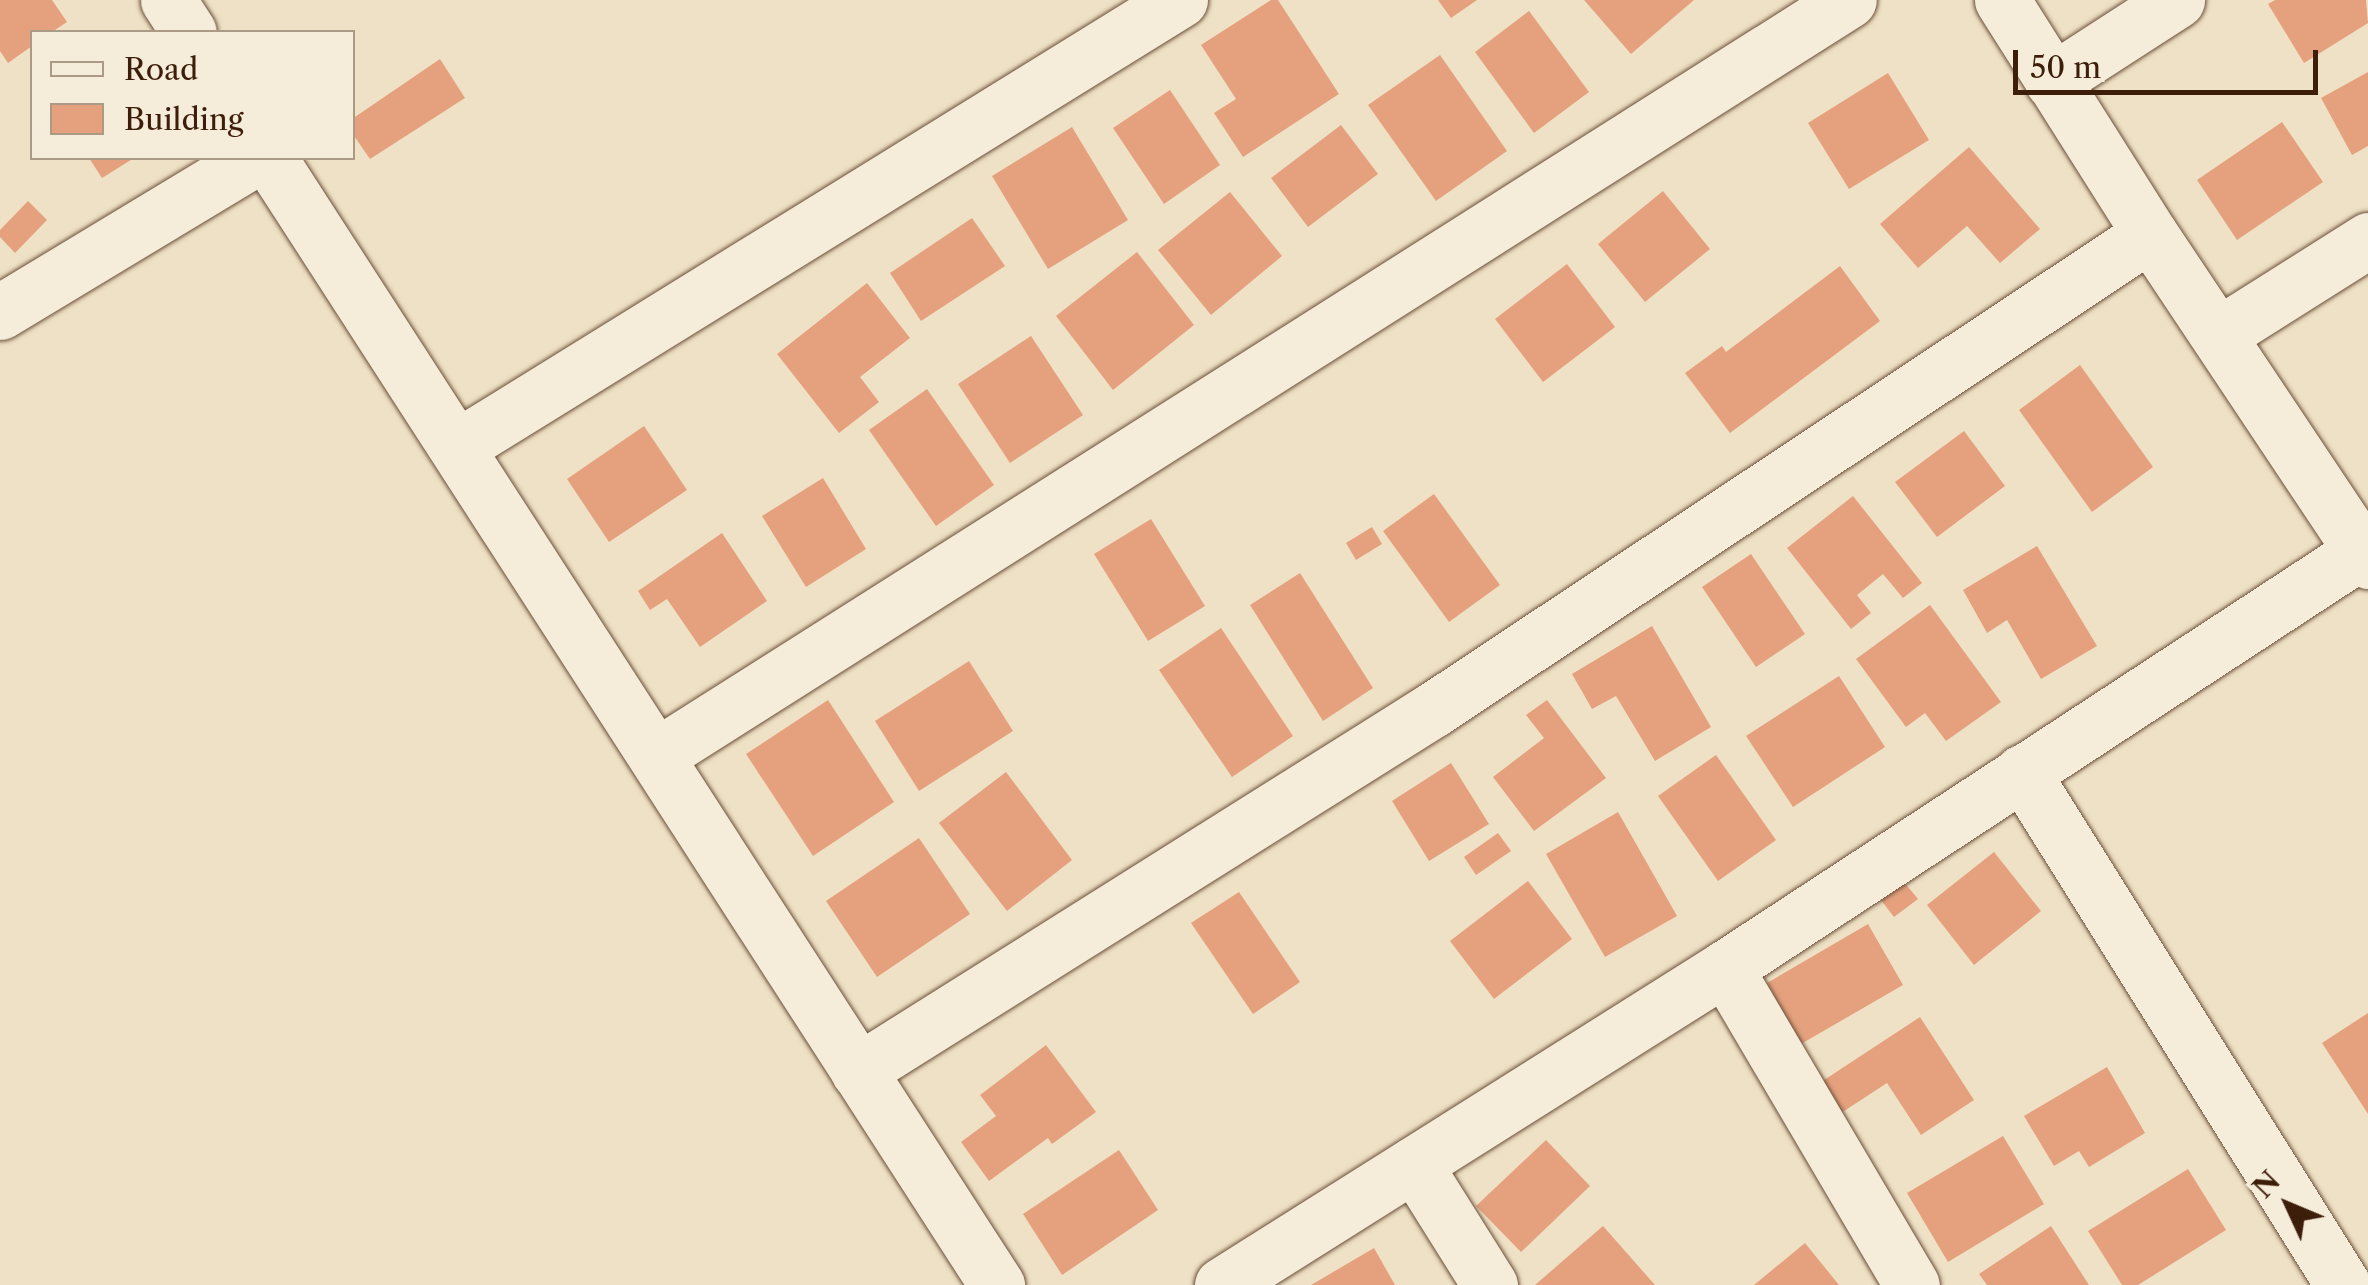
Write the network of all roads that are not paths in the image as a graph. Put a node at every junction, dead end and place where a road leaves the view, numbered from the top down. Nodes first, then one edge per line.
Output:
1 (168, 0) edge
2 (1180, 0) edge
3 (1850, 0) edge
4 (2002, 0) edge
5 (2177, 0) edge
6 (187, 30) edge
7 (2052, 80) junction
8 (253, 160) edge
9 (270, 160) edge
10 (2150, 234) junction
11 (2368, 240) edge
12 (0, 312) edge
13 (2218, 335) junction
14 (457, 447) junction
15 (2365, 556) edge
16 (656, 756) junction
17 (2022, 772) junction
18 (1725, 968) junction
19 (858, 1071) junction
20 (1414, 1164) junction
21 (997, 1285) edge
22 (1222, 1285) edge
23 (1490, 1285) edge
24 (1912, 1285) edge
25 (2343, 1285) edge

1 - 6 street
2 - 14 street
3 - 16 street
4 - 7 street
5 - 7 street
7 - 10 street
8 - 12 street
9 - 14 street
10 - 13 street
10 - 19 street
11 - 13 street
13 - 15 street
14 - 16 street
15 - 17 street
16 - 19 street
17 - 18 street
17 - 25 street
18 - 20 street
18 - 24 street
19 - 21 street
20 - 22 street
20 - 23 street

